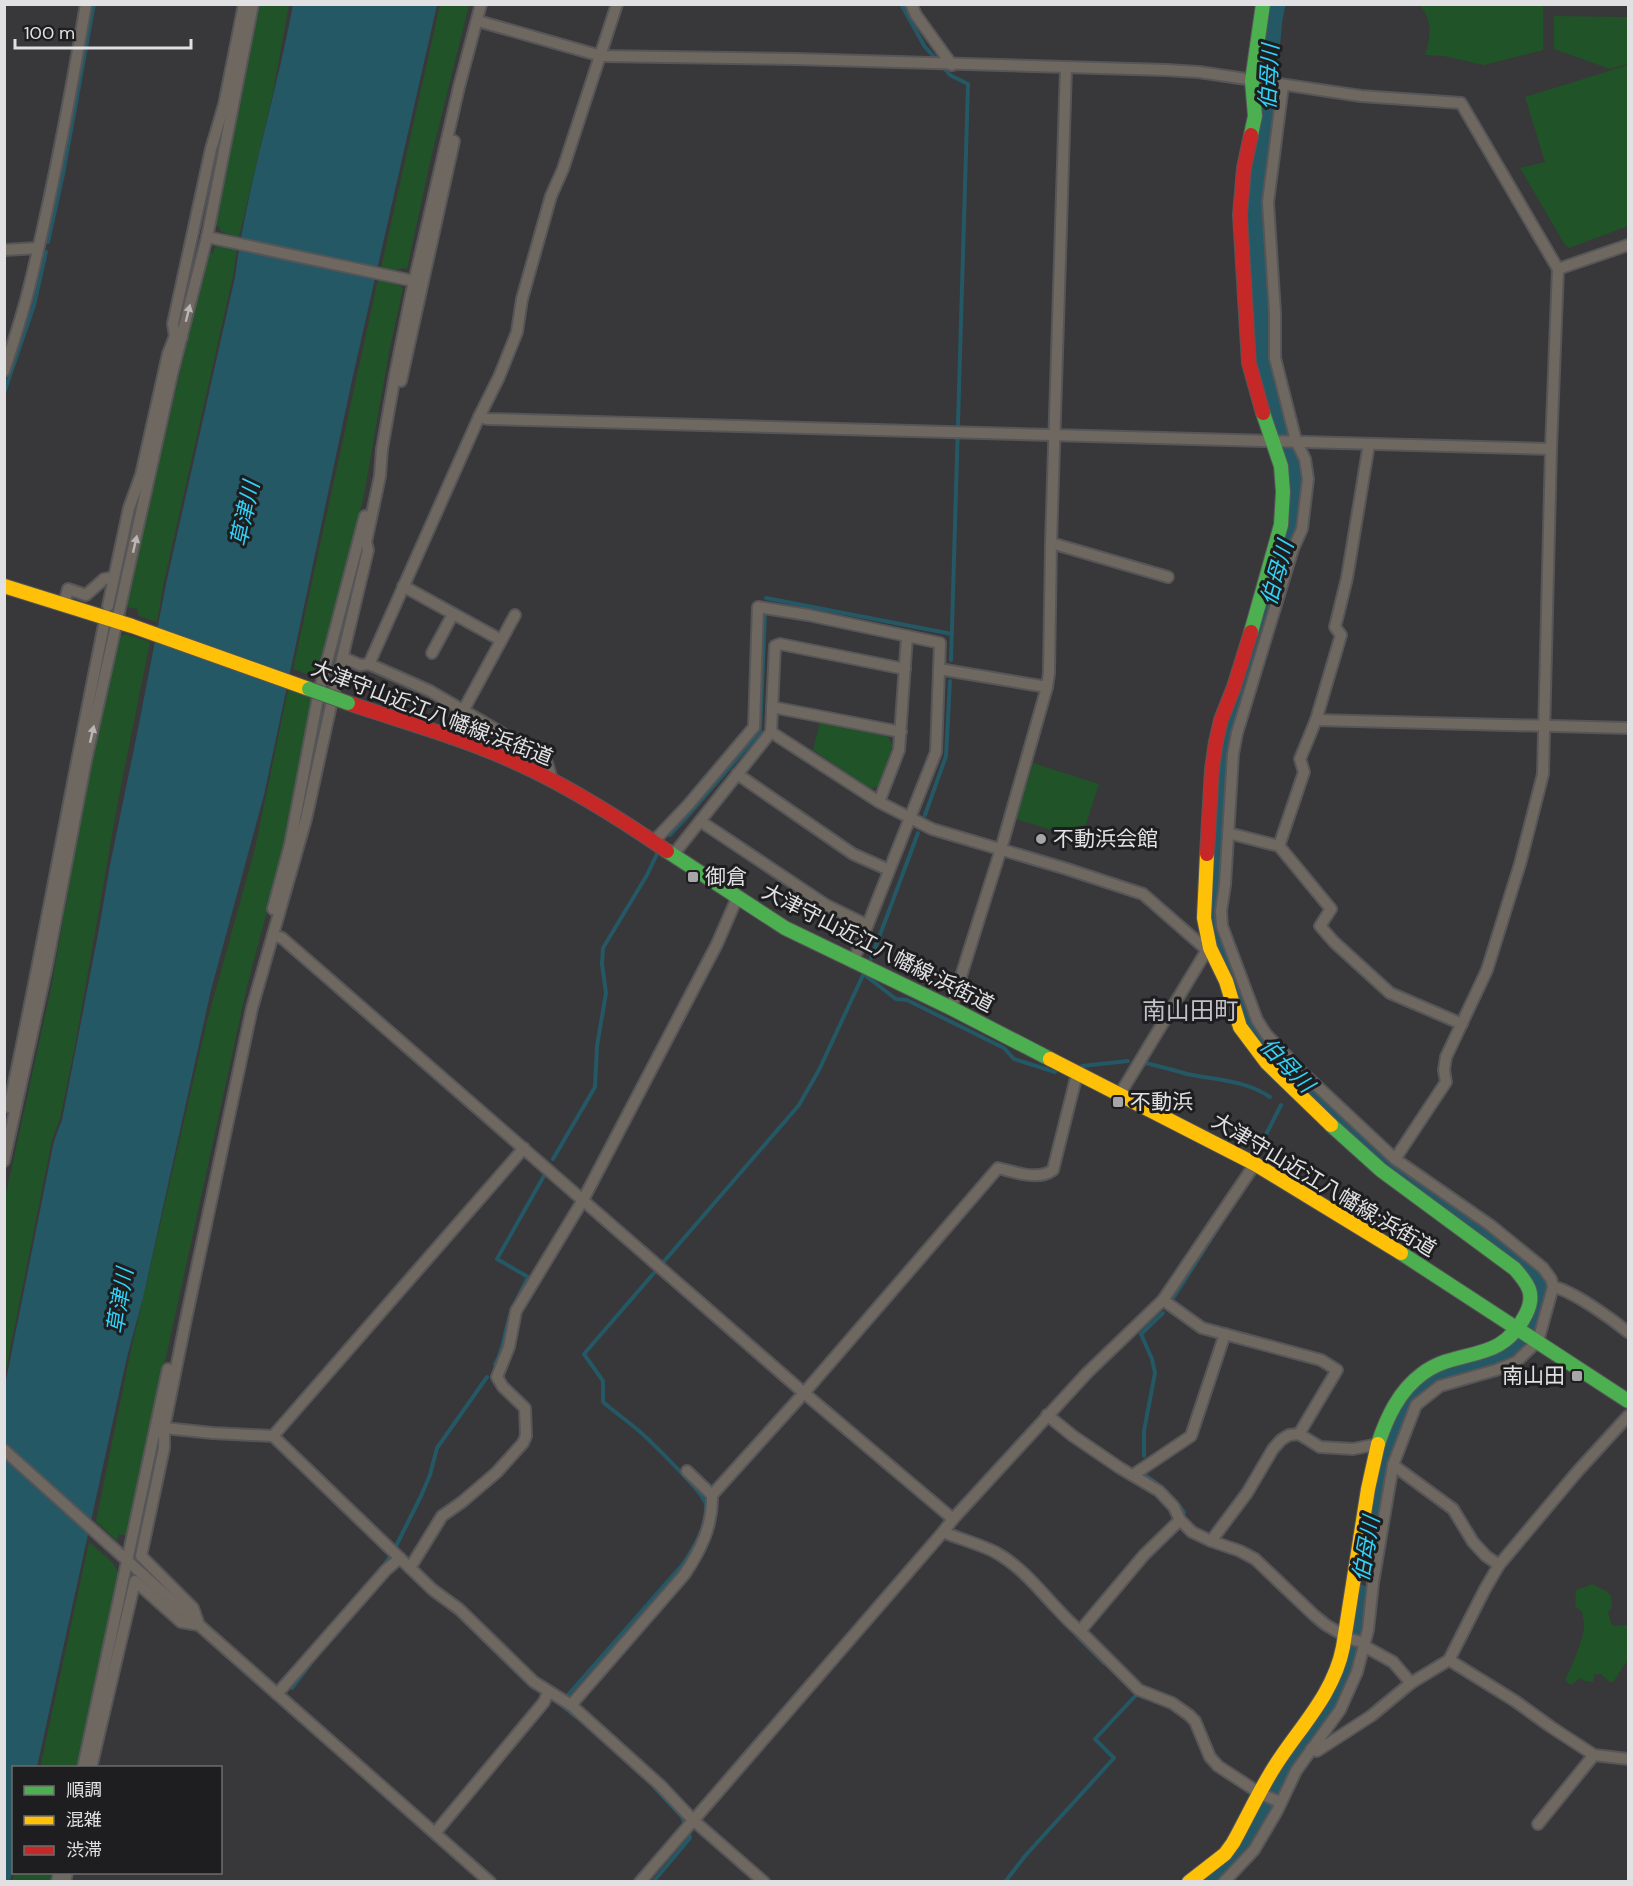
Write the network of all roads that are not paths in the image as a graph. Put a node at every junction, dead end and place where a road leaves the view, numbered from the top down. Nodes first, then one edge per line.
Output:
1 (86, 4) edge
2 (244, 4) edge
3 (253, 4) edge
4 (475, 4) edge
5 (481, 4) edge
6 (617, 4) edge
7 (911, 4) edge
8 (1263, 4) edge
9 (478, 21) junction
10 (472, 40) junction
11 (601, 56) junction
12 (951, 65) junction
13 (1066, 68) junction
14 (459, 78) junction
15 (1252, 81) junction
16 (1283, 85) junction
17 (207, 237) junction
18 (1629, 245) edge
19 (38, 248) junction
20 (4, 250) edge
21 (1557, 269) junction
22 (410, 280) junction
23 (178, 337) junction
24 (4, 371) edge
25 (479, 417) junction
26 (1054, 435) junction
27 (1275, 440) junction
28 (1294, 441) junction
29 (1369, 444) junction
30 (1551, 449) junction
31 (380, 476) junction
32 (364, 540) junction
33 (1052, 543) junction
34 (1168, 577) dead end
35 (114, 578) junction
36 (4, 586) edge
37 (403, 586) junction
38 (64, 604) junction
39 (108, 606) dead end
40 (1257, 608) junction
41 (1274, 612) junction
42 (453, 615) junction
43 (515, 615) dead end
44 (110, 623) junction
45 (907, 636) junction
46 (501, 640) junction
47 (432, 653) dead end
48 (344, 658) junction
49 (369, 664) junction
50 (905, 669) junction
51 (939, 669) junction
52 (1047, 687) junction
53 (321, 698) junction
54 (772, 707) junction
55 (463, 711) junction
56 (1316, 720) junction
57 (1544, 726) junction
58 (1629, 728) edge
59 (771, 732) junction
60 (901, 732) junction
61 (451, 738) junction
62 (737, 774) junction
63 (552, 780) junction
64 (879, 802) junction
65 (909, 819) junction
66 (700, 821) junction
67 (1228, 832) junction
68 (653, 842) junction
69 (299, 843) junction
70 (1279, 846) junction
71 (1001, 849) junction
72 (673, 855) junction
73 (889, 870) junction
74 (60, 874) junction
75 (737, 898) junction
76 (867, 925) junction
77 (273, 935) junction
78 (1227, 943) junction
79 (1208, 949) junction
80 (853, 962) junction
81 (951, 1008) junction
82 (1462, 1024) junction
83 (1301, 1071) junction
84 (1077, 1074) junction
85 (1288, 1085) junction
86 (1120, 1094) junction
87 (4, 1128) edge
88 (524, 1148) junction
89 (1395, 1159) junction
90 (4, 1161) edge
91 (1255, 1164) junction
92 (583, 1200) junction
93 (1554, 1287) junction
94 (1163, 1300) junction
95 (1518, 1327) junction
96 (1629, 1332) edge
97 (1225, 1334) junction
98 (1538, 1341) junction
99 (804, 1393) junction
100 (1629, 1401) edge
101 (1047, 1415) junction
102 (1629, 1416) edge
103 (164, 1428) junction
104 (1299, 1434) junction
105 (273, 1436) junction
106 (4, 1450) edge
107 (1376, 1450) junction
108 (1394, 1464) junction
109 (687, 1471) dead end
110 (1133, 1475) junction
111 (712, 1495) junction
112 (952, 1519) junction
113 (1180, 1520) junction
114 (943, 1532) junction
115 (1210, 1541) junction
116 (400, 1558) junction
117 (130, 1563) junction
118 (1499, 1565) junction
119 (411, 1568) junction
120 (199, 1625) junction
121 (1080, 1631) junction
122 (1345, 1636) junction
123 (1364, 1644) junction
124 (1449, 1660) junction
125 (1411, 1683) junction
126 (108, 1690) junction
127 (548, 1692) junction
128 (277, 1694) junction
129 (571, 1705) junction
130 (1311, 1749) junction
131 (1594, 1755) junction
132 (1629, 1759) edge
133 (83, 1766) edge
134 (91, 1766) edge
135 (1261, 1794) junction
136 (1280, 1802) junction
137 (693, 1820) junction
138 (1538, 1824) dead end
139 (435, 1833) junction
140 (490, 1881) edge
141 (640, 1881) edge
142 (764, 1881) edge
143 (1189, 1881) edge
144 (1224, 1881) edge

1 - 19 street
2 - 23 street
3 - 17 street
4 - 14 street
5 - 9 street
6 - 11 street
7 - 12 street
8 - 15 street
9 - 10 street
9 - 11 street
10 - 14 street
10 - 31 street
11 - 12 street
11 - 25 street
12 - 13 street
13 - 15 street
13 - 26 street
14 - 22 street
14 - 31 street
15 - 16 street
15 - 27 street
16 - 21 street
16 - 28 street
17 - 22 street
23 -> 17 street
18 - 21 street
19 - 20 street
19 - 24 street
21 - 30 street
22 - 32 street
23 - 35 street
44 -> 23 street
25 - 26 street
25 - 37 street
26 - 27 street
26 - 33 street
27 - 28 street
27 - 40 street
28 - 29 street
28 - 41 street
29 - 30 street
29 - 56 street
30 - 57 street
31 - 32 street
32 - 48 street
32 - 53 street
33 - 34 street
33 - 52 street
35 - 38 street
35 - 39 street
36 - 38 street, 大津守山近江八幡線;浜街道
37 - 42 street
37 - 49 street
38 - 44 street, 大津守山近江八幡線;浜街道
40 - 41 street
40 - 79 street
41 - 67 street
42 - 46 street
42 - 47 street
43 - 46 street
44 - 53 street, 大津守山近江八幡線;浜街道
44 - 74 street
45 - 50 street
45 - 51 street
45 - 68 street
46 - 55 street
48 - 49 street
48 - 69 street
49 - 55 street
50 - 54 street
50 - 60 street
51 - 52 street
51 - 65 street
52 - 71 street
53 - 61 street, 大津守山近江八幡線;浜街道, bridge
53 - 69 street
53 - 117 street
54 - 59 street
54 - 60 street
55 - 61 street
55 - 63 street
56 - 57 street
56 - 70 street
57 - 58 street
57 - 82 street
59 - 62 street
59 - 64 street
60 - 64 street
61 - 63 street, 大津守山近江八幡線;浜街道
62 - 66 street
62 - 73 street
63 - 68 street, 大津守山近江八幡線;浜街道
64 - 65 street
65 - 71 street
65 - 73 street
66 - 72 street
66 - 76 street
67 - 70 street
67 - 78 street
68 - 72 street, 大津守山近江八幡線;浜街道
69 - 77 street
70 - 82 street
71 - 79 street
71 - 81 street
72 - 75 street, 大津守山近江八幡線;浜街道
73 - 76 street
74 - 87 street
74 - 90 street
75 - 80 street, 大津守山近江八幡線;浜街道
75 - 92 street
76 - 80 street
77 - 88 street
77 - 103 street
78 - 79 street
78 - 83 street
79 - 85 street
79 - 86 street
80 - 81 street, 大津守山近江八幡線;浜街道
81 - 84 street, 大津守山近江八幡線;浜街道
82 - 89 street
83 - 85 street
83 - 89 street
84 - 86 street, 大津守山近江八幡線;浜街道
84 - 99 street
85 - 95 street
86 - 91 street, 大津守山近江八幡線;浜街道
88 - 92 street
88 - 105 street
89 - 93 street
91 - 94 street
91 - 95 street, 大津守山近江八幡線;浜街道
92 - 99 street
92 - 119 street
93 - 96 street
93 - 98 street
94 - 97 street
94 - 101 street
95 - 98 street, 大津守山近江八幡線;浜街道
95 - 107 street
97 - 104 street
97 - 110 street
98 - 100 street, 大津守山近江八幡線;浜街道
98 - 108 street
99 - 111 street
99 - 112 street
101 - 110 street
101 - 112 street
102 - 118 street
103 - 105 street
103 - 117 street
103 - 120 street
104 - 107 street
104 - 115 street
105 - 116 street
106 - 117 street
107 - 108 street
107 - 122 street
108 - 118 street
108 - 123 street
109 - 111 street
110 - 113 street
111 - 129 street
112 - 114 street
113 - 115 street
113 - 121 street
114 - 121 street
114 - 137 street
115 - 122 street
116 - 119 street
116 - 128 street
117 - 120 street
117 - 126 street
117 - 133 street
118 - 124 street
119 - 127 street
120 - 126 street
120 - 128 street
121 - 135 street
122 - 123 street
122 - 135 street
123 - 125 street
123 - 130 street
124 - 125 street
124 - 131 street
125 - 130 street
126 - 134 street
127 - 129 street
127 - 139 street
128 - 139 street
129 - 137 street
130 - 136 street
131 - 132 street
131 - 138 street
135 - 136 street
135 - 143 street
136 - 144 street
137 - 141 street
137 - 142 street
139 - 140 street

